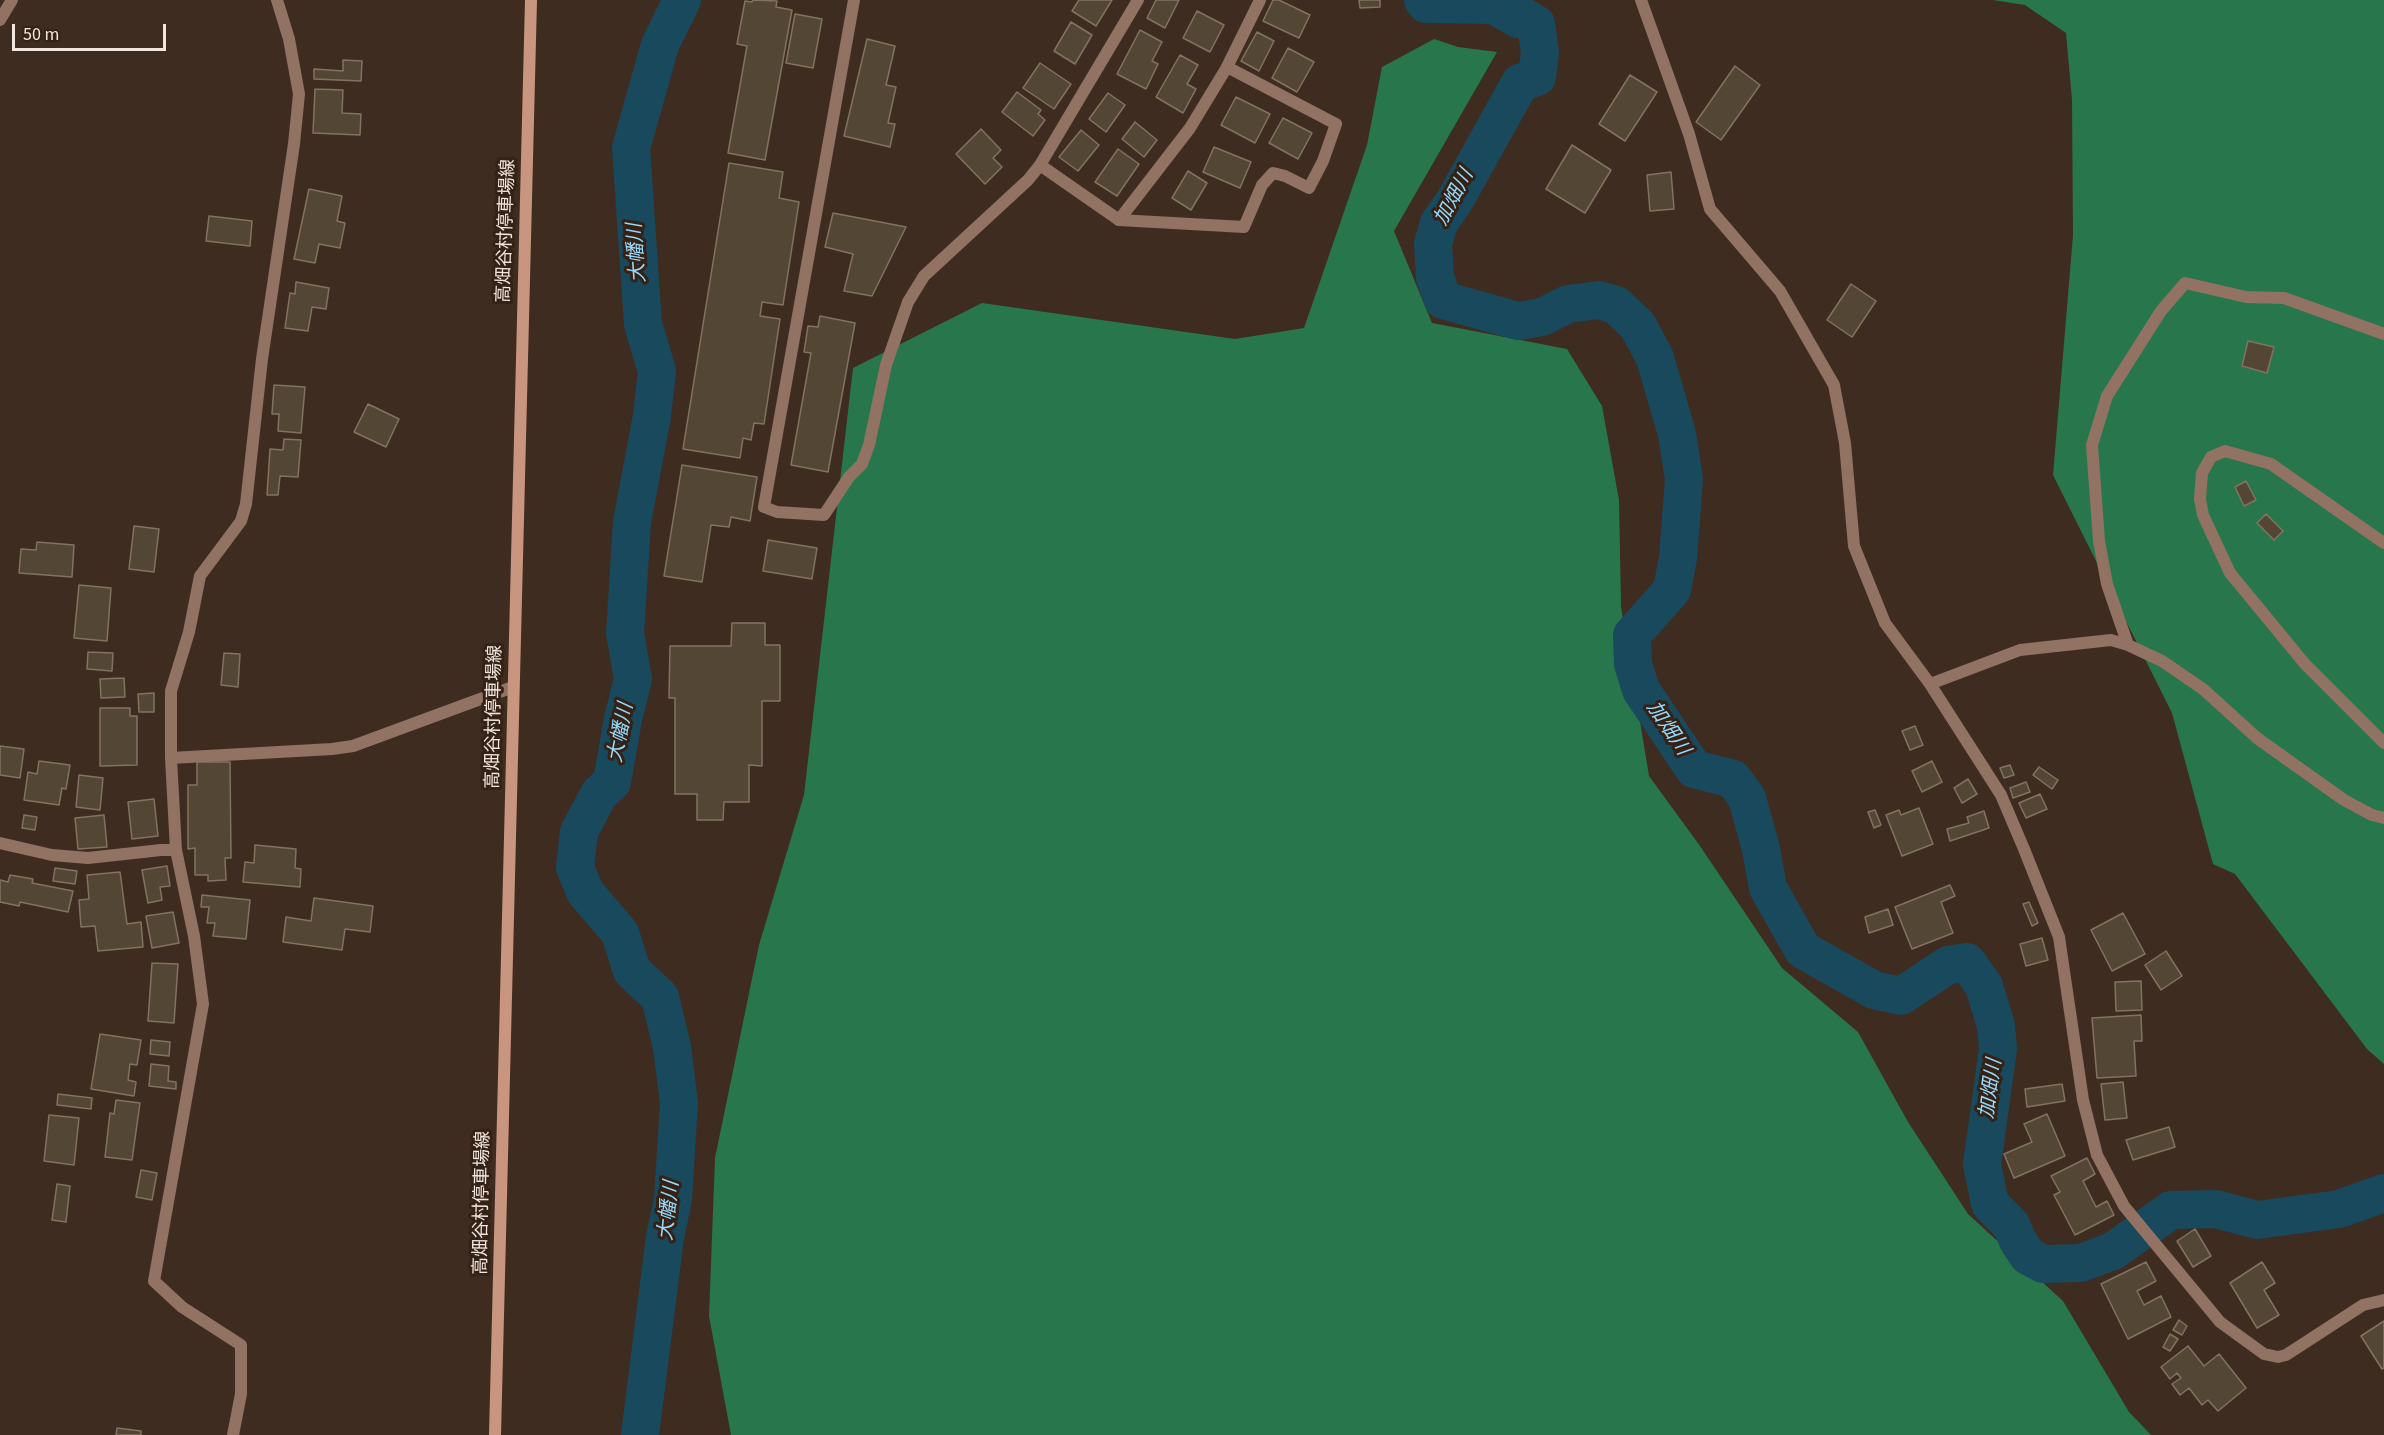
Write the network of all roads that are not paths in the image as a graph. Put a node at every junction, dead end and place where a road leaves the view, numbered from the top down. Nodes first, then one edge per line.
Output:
1 (12, 0) edge
2 (277, 0) edge
3 (531, 0) edge
4 (854, 0) edge
5 (1138, 0) edge
6 (1260, 0) edge
7 (1641, 0) edge
8 (0, 20) edge
9 (1227, 67) junction
10 (1040, 165) junction
11 (1119, 220) junction
12 (2384, 334) edge
13 (2384, 543) edge
14 (2128, 645) junction
15 (1930, 684) junction
16 (513, 687) junction
17 (2384, 743) edge
18 (171, 758) junction
19 (2384, 818) edge
20 (0, 843) edge
21 (176, 850) junction
22 (2384, 1300) edge
23 (233, 1435) edge
24 (495, 1435) edge

1 - 8 street
2 - 18 street
3 - 16 main road, 高畑谷村停車場線
4 - 10 street
5 - 10 street
6 - 9 street
7 - 15 street
9 - 11 street
9 - 11 street
10 - 11 street
12 - 14 street
13 - 17 street
14 - 15 street
14 - 19 street
15 - 22 street
16 - 18 street
16 - 24 main road, 高畑谷村停車場線
18 - 21 street
20 - 21 street
21 - 23 street

